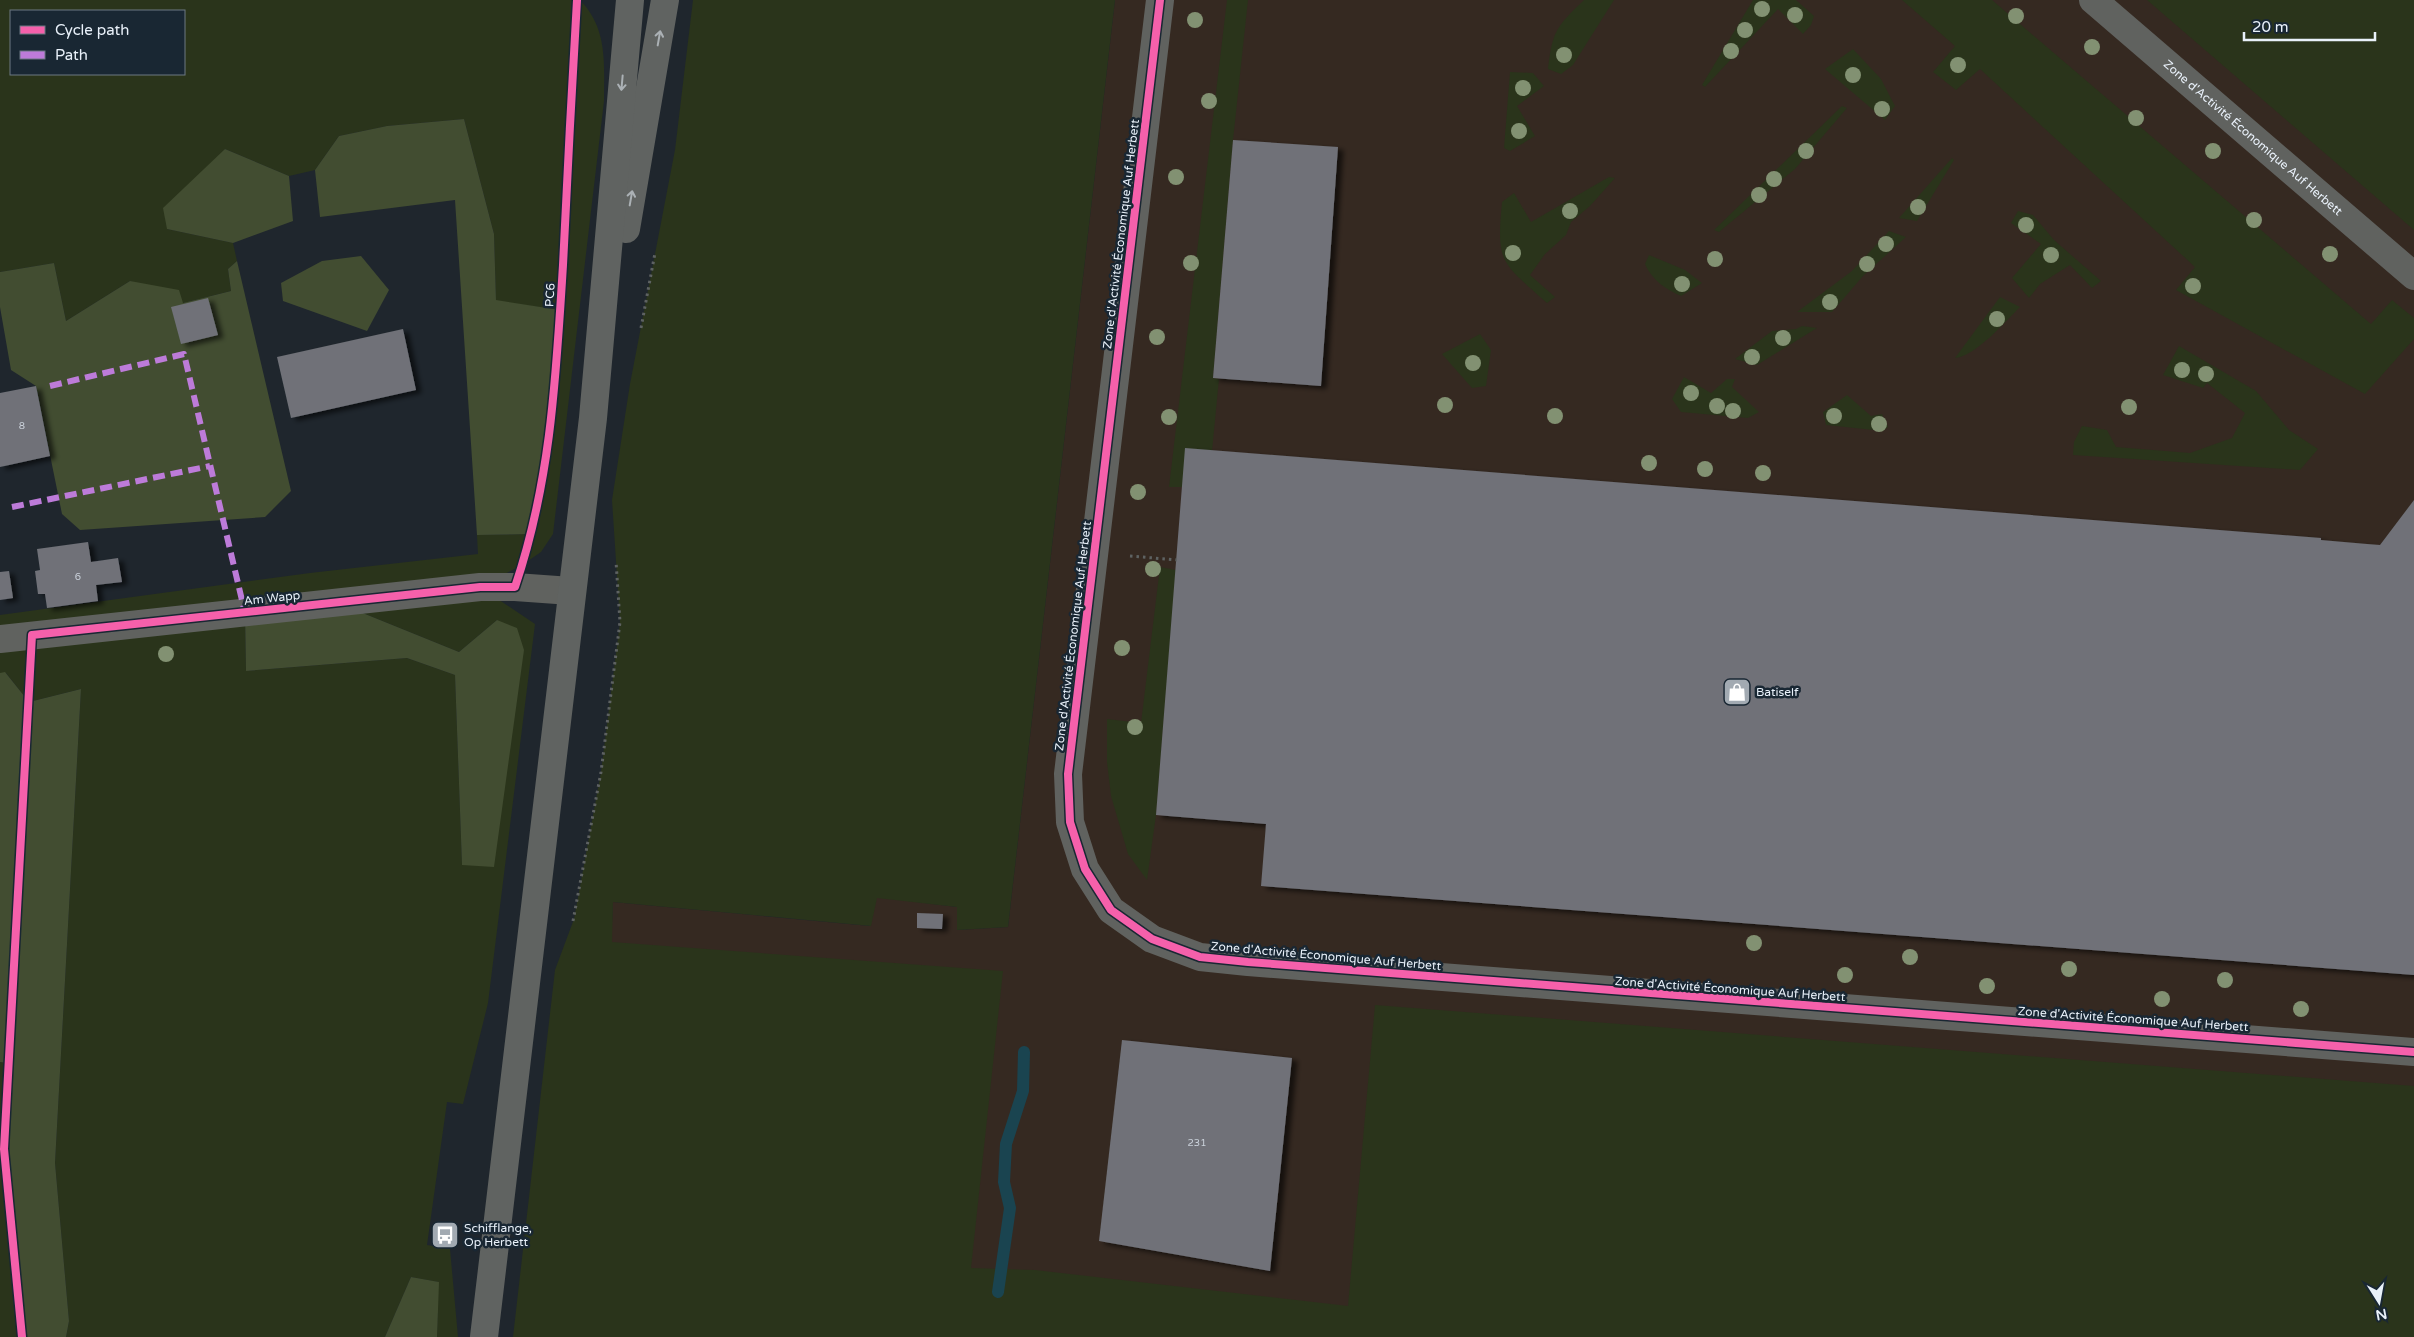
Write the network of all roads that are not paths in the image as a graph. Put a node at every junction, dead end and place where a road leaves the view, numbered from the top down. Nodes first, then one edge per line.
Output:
1 (630, 0) edge
2 (666, 0) edge
3 (1160, 0) edge
4 (2093, 0) edge
5 (2414, 276) edge
6 (593, 418) junction
7 (571, 591) junction
8 (0, 639) edge
9 (2414, 1052) edge
10 (484, 1337) edge

1 -> 6 main road
6 -> 2 main road
3 - 9 street, Zone d'Activité Économique Auf Herbett
4 - 5 street, Zone d'Activité Économique Auf Herbett
6 - 7 main road
7 - 8 street, Am Wapp
7 - 10 main road

